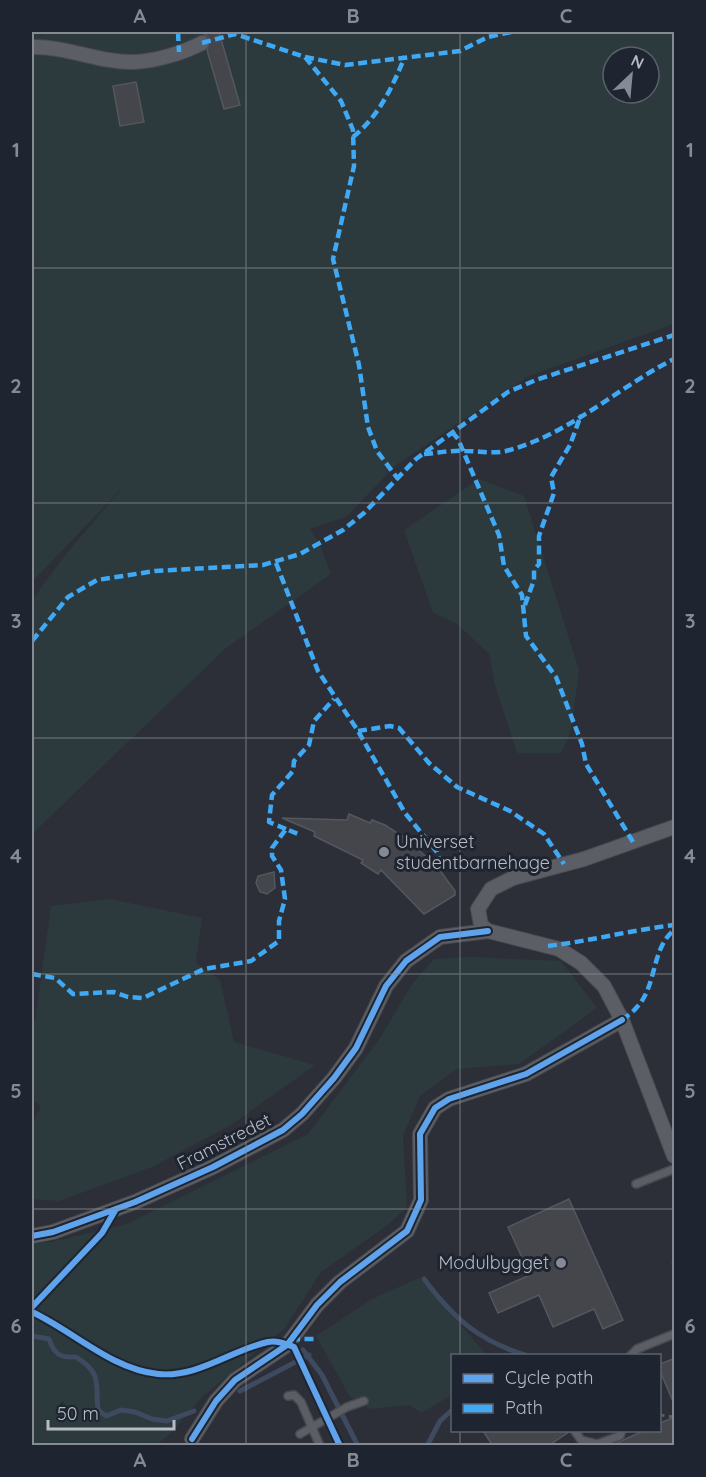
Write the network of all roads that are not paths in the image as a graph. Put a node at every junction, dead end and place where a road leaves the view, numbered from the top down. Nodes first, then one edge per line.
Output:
1 (202, 43) dead end
2 (32, 47) edge
3 (675, 827) edge
4 (488, 931) junction
5 (622, 1020) junction
6 (675, 1156) edge
7 (675, 1169) edge
8 (636, 1184) dead end
9 (32, 1236) edge
10 (675, 1334) edge
11 (632, 1354) edge
12 (288, 1396) dead end
13 (364, 1401) dead end
14 (312, 1427) junction
15 (575, 1432) edge
16 (622, 1432) edge
17 (300, 1434) dead end
18 (190, 1442) edge
19 (320, 1446) edge

1 - 2 street
3 - 4 street
4 - 5 street, Framstredet
4 - 9 street, Framstredet
5 - 6 street, Framstredet
5 - 18 street
7 - 8 lane
10 - 11 lane
12 - 14 lane
13 - 14 lane
14 - 17 lane
14 - 19 lane
15 - 16 lane

